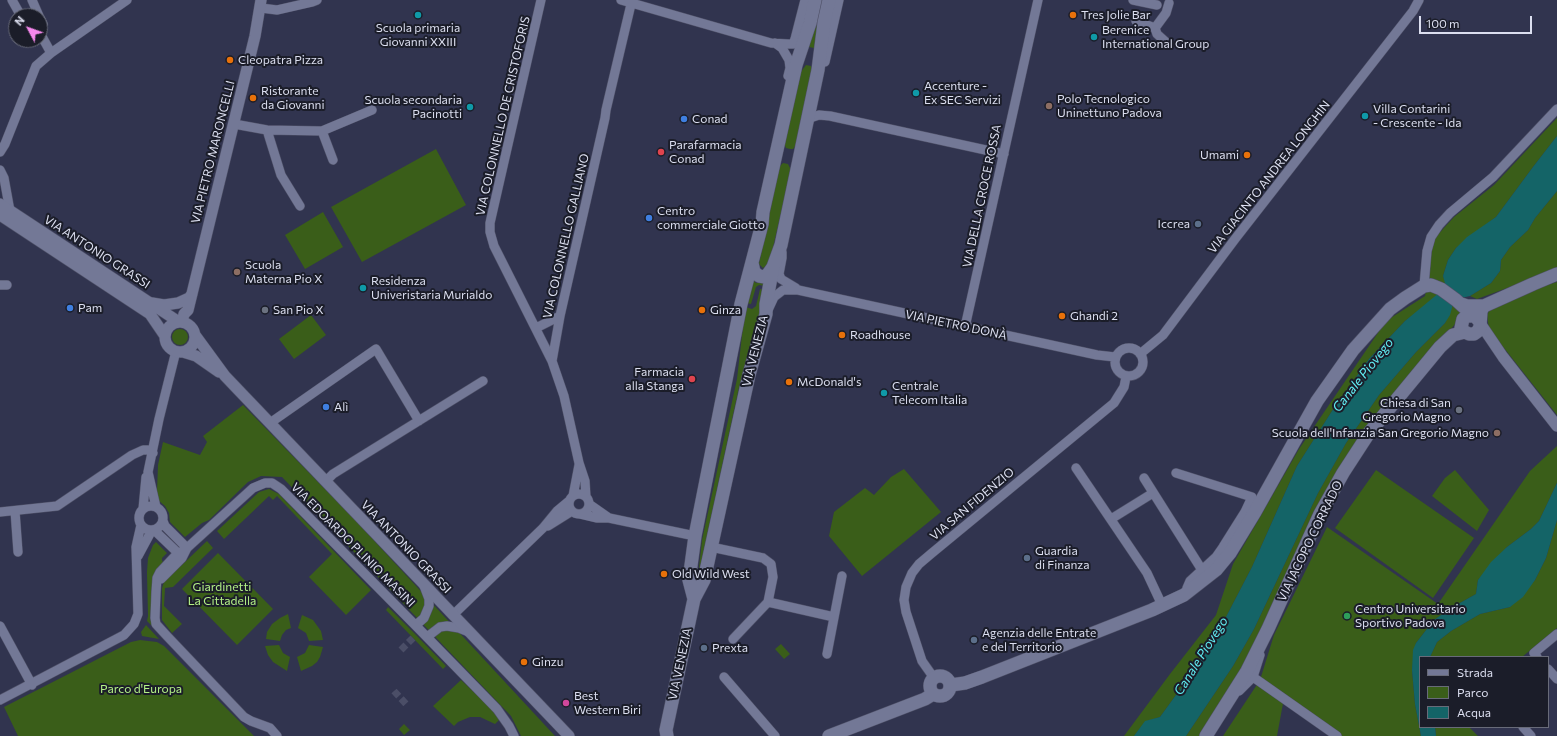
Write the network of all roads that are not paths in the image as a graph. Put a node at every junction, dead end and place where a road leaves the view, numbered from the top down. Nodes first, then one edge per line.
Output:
1 (127, 0) edge
2 (317, 0) edge
3 (541, 0) edge
4 (621, 0) edge
5 (804, 0) edge
6 (815, 0) edge
7 (829, 0) edge
8 (839, 0) edge
9 (1038, 0) edge
10 (1133, 0) edge
11 (1419, 0) edge
12 (1427, 0) edge
13 (631, 1) edge
14 (1157, 2) edge
15 (1171, 2) edge
16 (117, 3) edge
17 (262, 3) edge
18 (645, 6) junction
19 (1413, 11) junction
20 (1136, 21) dead end
21 (1155, 28) junction
22 (773, 43) junction
23 (798, 43) junction
24 (1167, 43) dead end
25 (48, 48) edge
26 (51, 53) junction
27 (798, 59) junction
28 (819, 63) junction
29 (811, 101) junction
30 (1557, 109) edge
31 (372, 110) dead end
32 (605, 118) junction
33 (807, 119) junction
34 (234, 124) junction
35 (782, 128) junction
36 (267, 130) junction
37 (322, 131) junction
38 (0, 152) edge
39 (1004, 154) junction
40 (333, 160) dead end
41 (0, 162) edge
42 (0, 170) edge
43 (0, 204) edge
44 (300, 206) dead end
45 (5, 213) edge
46 (781, 245) junction
47 (752, 262) junction
48 (773, 267) junction
49 (1557, 274) edge
50 (1424, 286) junction
51 (798, 290) junction
52 (192, 294) junction
53 (152, 303) junction
54 (766, 314) junction
55 (560, 316) junction
56 (1475, 319) junction
57 (187, 326) junction
58 (966, 327) junction
59 (536, 328) junction
60 (165, 336) junction
61 (180, 351) junction
62 (1140, 354) junction
63 (1115, 357) junction
64 (552, 361) junction
65 (225, 376) junction
66 (1126, 377) junction
67 (484, 381) dead end
68 (419, 421) junction
69 (270, 423) junction
70 (1557, 426) edge
71 (153, 453) junction
72 (579, 463) junction
73 (1076, 468) dead end
74 (148, 472) junction
75 (1176, 473) dead end
76 (1144, 478) dead end
77 (326, 481) junction
78 (1153, 493) junction
79 (571, 498) junction
80 (588, 500) junction
81 (156, 508) junction
82 (143, 509) junction
83 (15, 511) junction
84 (0, 512) edge
85 (576, 513) junction
86 (609, 518) junction
87 (1111, 519) junction
88 (163, 521) junction
89 (141, 525) junction
90 (544, 528) junction
91 (153, 530) junction
92 (695, 536) junction
93 (711, 547) junction
94 (187, 548) junction
95 (18, 552) dead end
96 (178, 553) junction
97 (137, 559) junction
98 (1202, 570) junction
99 (842, 576) dead end
100 (422, 582) junction
101 (156, 584) junction
102 (1188, 591) junction
103 (438, 599) junction
104 (694, 599) junction
105 (467, 602) junction
106 (768, 602) junction
107 (1162, 605) junction
108 (453, 614) junction
109 (834, 617) junction
110 (416, 625) junction
111 (0, 626) edge
112 (1268, 629) junction
113 (471, 632) junction
114 (1557, 634) edge
115 (427, 637) junction
116 (733, 638) dead end
117 (827, 654) dead end
118 (1536, 656) edge
119 (1549, 670) edge
120 (724, 677) dead end
121 (1253, 677) junction
122 (934, 678) junction
123 (1557, 679) edge
124 (32, 685) junction
125 (951, 685) junction
126 (933, 694) junction
127 (1232, 697) junction
128 (0, 700) edge
129 (1524, 728) edge
130 (665, 734) edge
131 (278, 736) edge
132 (514, 736) edge
133 (569, 736) edge
134 (775, 736) edge
135 (829, 736) edge
136 (1206, 736) edge
137 (1337, 736) edge
138 (1531, 736) edge

1 - 16 street
2 - 17 street
3 - 59 street, VIA COLONNELLO DE CRISTOFORIS
4 - 13 street
5 - 23 street, VIA VENEZIA
6 - 23 main road, VIA VENEZIA
7 - 28 main road, VIA VENEZIA
8 - 29 street, VIA VENEZIA
9 - 39 street, VIA DELLA CROCE ROSSA
10 - 14 street
11 - 19 street, VIA GIACINTO ANDREA LONGHIN
12 - 19 street, VIA GIACINTO ANDREA LONGHIN
13 - 18 street
13 - 32 street, VIA COLONNELLO GALLIANO
14 - 15 street
15 - 21 street
16 - 26 street
17 - 34 street, VIA PIETRO MARONCELLI
18 - 22 street
18 - 32 street, VIA COLONNELLO GALLIANO
19 - 62 street, VIA GIACINTO ANDREA LONGHIN
20 - 21 street
21 - 24 street
22 - 23 street
22 - 35 street, VIA VENEZIA
23 - 27 main road, VIA VENEZIA
25 - 26 street
26 - 38 street
27 - 28 main road
27 - 35 main road, VIA VENEZIA
28 - 29 main road, VIA VENEZIA
29 - 33 main road, VIA VENEZIA
30 - 50 street
31 - 37 street
32 - 55 street, VIA COLONNELLO GALLIANO
33 - 39 street
33 - 46 main road, VIA VENEZIA
34 - 36 street
34 - 52 street, VIA PIETRO MARONCELLI
35 - 47 main road, VIA VENEZIA
36 - 37 street
36 - 44 street
37 - 40 street
39 - 58 street, VIA DELLA CROCE ROSSA
41 - 42 street
42 - 45 street
43 - 45 street, VIA ANTONIO GRASSI
45 - 53 street, VIA ANTONIO GRASSI
45 - 60 street, VIA ANTONIO GRASSI
46 - 48 main road, VIA VENEZIA
46 - 51 street, VIA PIETRO DONÀ
47 - 48 main road
47 - 92 main road, VIA VENEZIA
48 - 54 main road, VIA VENEZIA
49 - 56 main road, VIA JACOPO CORRADO
50 - 56 main road
50 - 102 main road
51 - 54 street, VIA PIETRO DONÀ
51 - 58 street, VIA PIETRO DONÀ
52 - 53 street
52 - 57 street, VIA PIETRO MARONCELLI
53 - 57 street, VIA ANTONIO GRASSI
54 - 93 main road, VIA VENEZIA
55 - 59 street
55 - 64 street, VIA COLONNELLO GALLIANO
56 - 70 street
56 - 112 main road, VIA JACOPO CORRADO
57 - 60 street
57 - 61 street
57 - 65 street, VIA ANTONIO GRASSI
58 - 63 street, VIA PIETRO DONÀ
59 - 64 street, VIA COLONNELLO DE CRISTOFORIS
60 - 61 street
61 - 65 street, VIA ANTONIO GRASSI
61 - 71 street
62 - 63 street
62 - 66 street
63 - 66 street
64 - 72 street, VIA COLONNELLO DE CRISTOFORIS
65 - 69 street, VIA ANTONIO GRASSI
66 - 122 street, VIA SAN FIDENZIO
67 - 68 street
68 - 69 street
68 - 77 street
69 - 77 street, VIA ANTONIO GRASSI
71 - 74 street
71 - 83 street
72 - 79 street
72 - 80 street, VIA COLONNELLO DE CRISTOFORIS
73 - 87 street
74 - 81 street
74 - 82 street
75 - 98 street
76 - 78 street
77 - 100 street, VIA ANTONIO GRASSI
78 - 87 street
78 - 98 street
79 - 80 street
79 - 85 street
79 - 90 street
80 - 85 street
80 - 86 street
81 - 82 street
81 - 88 street
82 - 89 street
83 - 84 street
83 - 95 street
85 - 86 street
85 - 90 street
86 - 92 street
87 - 107 street
88 - 91 street
88 - 94 street
89 - 91 street
89 - 97 street
90 - 105 street
91 - 96 street
91 - 97 street
92 - 104 main road, VIA VENEZIA
93 - 104 main road, VIA VENEZIA
93 - 106 street
94 - 96 street, VIA EDOARDO PLINIO MASINI
94 - 101 street
94 - 110 street, VIA EDOARDO PLINIO MASINI
96 - 101 street, VIA EDOARDO PLINIO MASINI
97 - 124 street
98 - 102 street
99 - 109 street
100 - 103 street, VIA ANTONIO GRASSI
100 - 110 street, VIA EDOARDO PLINIO MASINI
101 - 131 street
102 - 107 main road
103 - 105 street
103 - 108 street, VIA ANTONIO GRASSI
104 - 130 main road, VIA VENEZIA
105 - 108 street
106 - 109 street
106 - 116 street
107 - 125 main road
108 - 113 street, VIA ANTONIO GRASSI
109 - 117 street
110 - 115 street, VIA EDOARDO PLINIO MASINI
111 - 124 street
112 - 121 street, VIA JACOPO CORRADO
112 - 127 main road, VIA JACOPO CORRADO
113 - 115 street
113 - 133 street, VIA ANTONIO GRASSI
114 - 118 street
115 - 132 street, VIA EDOARDO PLINIO MASINI
119 - 123 street
120 - 134 street
121 - 127 street, VIA JACOPO CORRADO
121 - 137 street
122 - 125 main road
122 - 126 main road
124 - 128 street
125 - 126 main road
126 - 135 main road
127 - 136 main road, VIA JACOPO CORRADO
129 - 138 street

